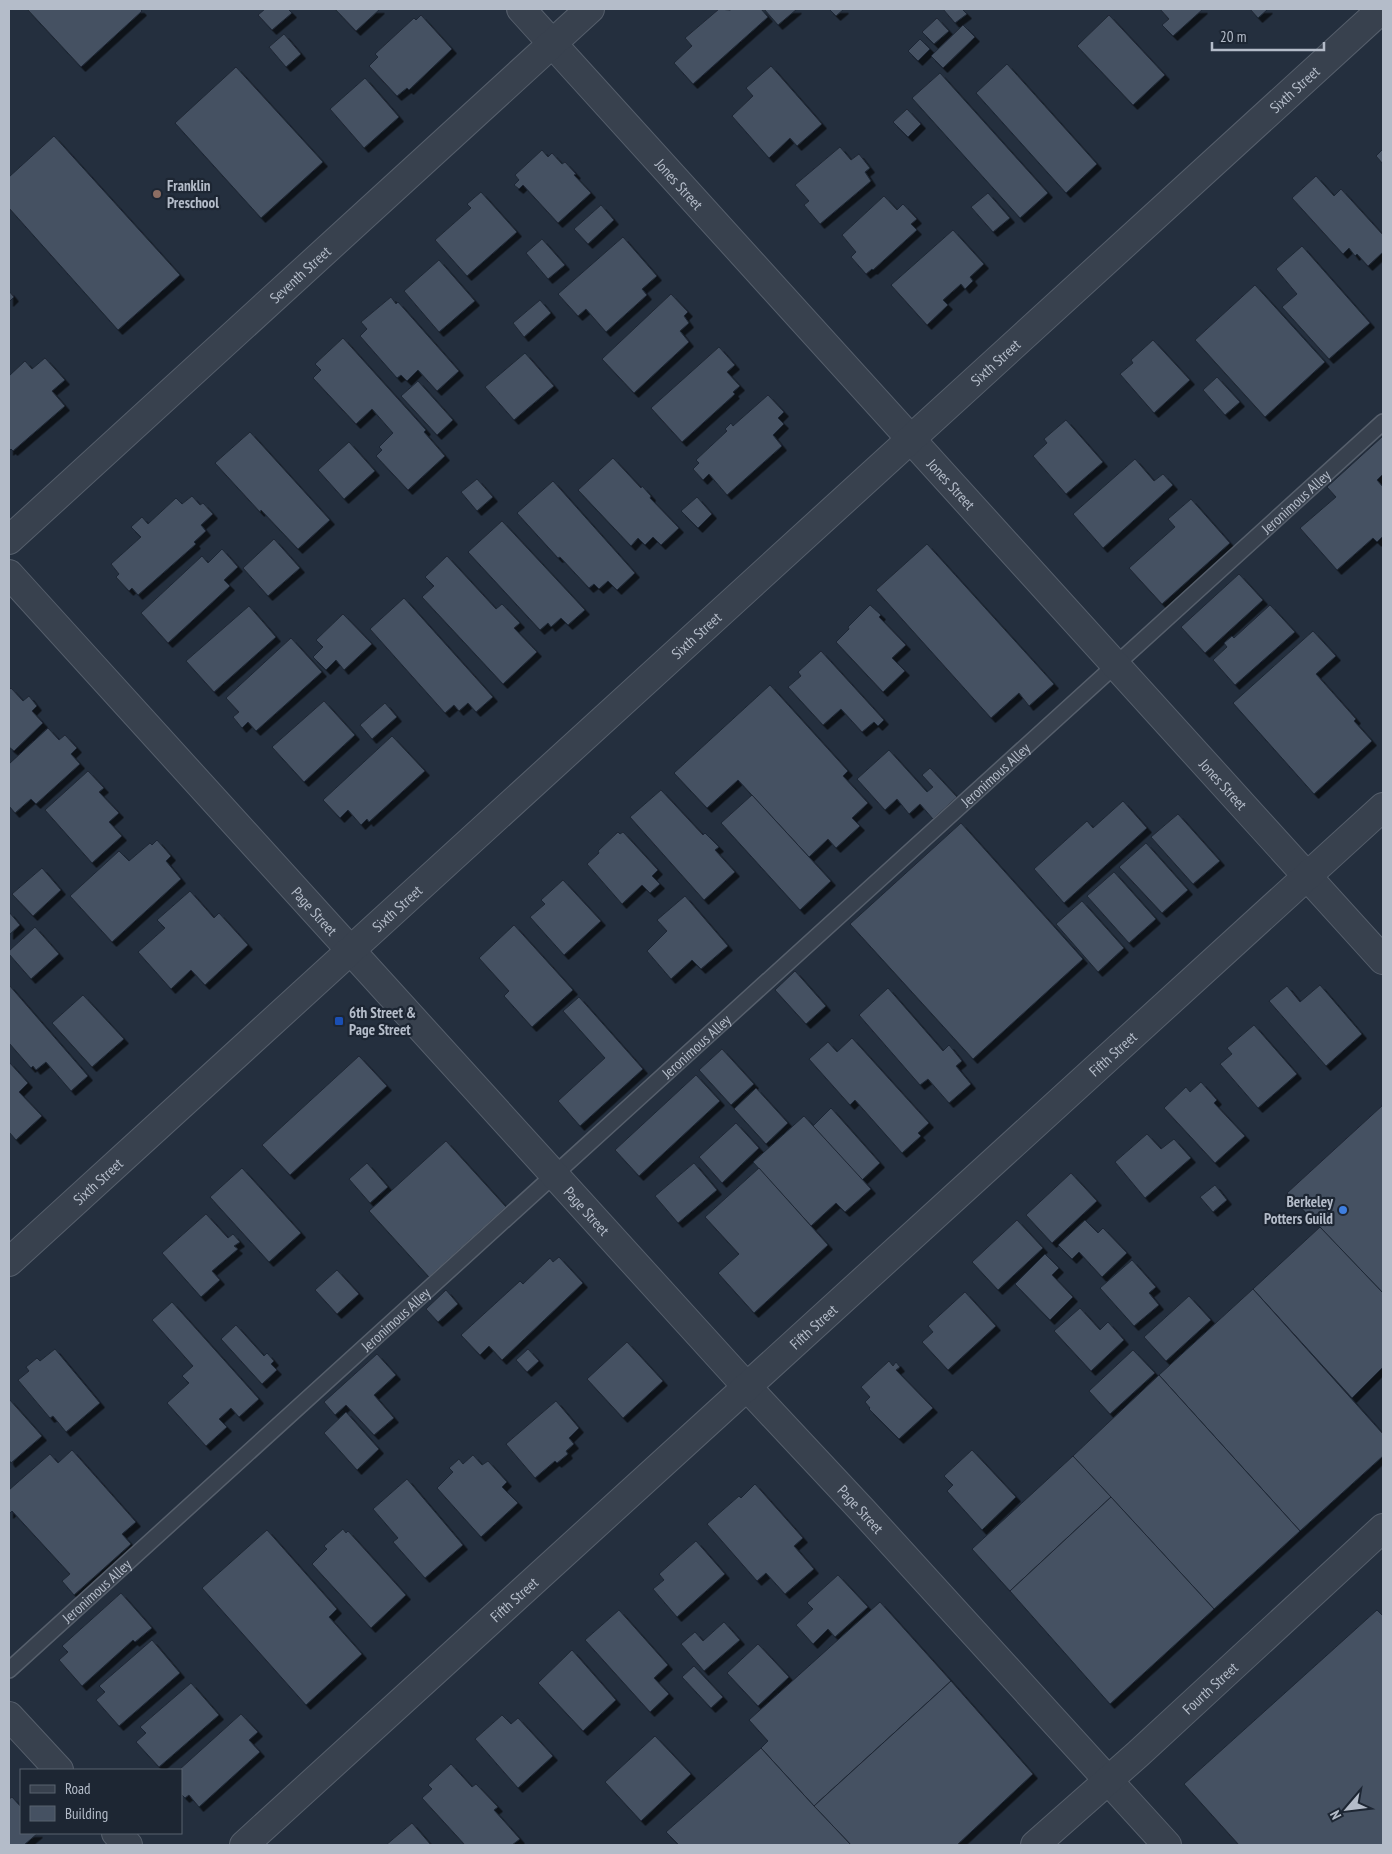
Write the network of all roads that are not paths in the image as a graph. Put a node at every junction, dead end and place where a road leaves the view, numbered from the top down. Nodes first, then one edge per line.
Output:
1 (521, 9) edge
2 (590, 9) edge
3 (1382, 9) edge
4 (552, 43) junction
5 (1383, 422) edge
6 (911, 439) junction
7 (9, 540) edge
8 (9, 574) edge
9 (1116, 664) junction
10 (1383, 807) edge
11 (1307, 878) junction
12 (351, 951) junction
13 (1383, 960) edge
14 (554, 1174) junction
15 (9, 1262) edge
16 (747, 1386) junction
17 (1383, 1528) edge
18 (9, 1670) edge
19 (9, 1716) edge
20 (58, 1769) edge
21 (1108, 1780) junction
22 (117, 1834) edge
23 (128, 1845) edge
24 (244, 1845) edge
25 (1035, 1845) edge
26 (1167, 1845) edge

1 - 4 street, Jones Street
2 - 4 street, Seventh Street
3 - 6 street, Sixth Street
4 - 6 street, Jones Street
4 - 7 street, Seventh Street
5 - 9 lane, Jeronimous Alley
6 - 9 street, Jones Street
6 - 12 street, Sixth Street
8 - 12 street, Page Street
9 - 11 street, Jones Street
9 - 14 lane, Jeronimous Alley
10 - 11 street, Fifth Street
11 - 13 street, Jones Street
11 - 16 street, Fifth Street
12 - 14 street, Page Street
12 - 15 street, Sixth Street
14 - 16 street, Page Street
14 - 18 lane, Jeronimous Alley
16 - 21 street, Page Street
16 - 24 street, Fifth Street
17 - 21 street, Fourth Street
19 - 20 street
21 - 25 street, Fourth Street
21 - 26 street, Page Street
22 - 23 street

